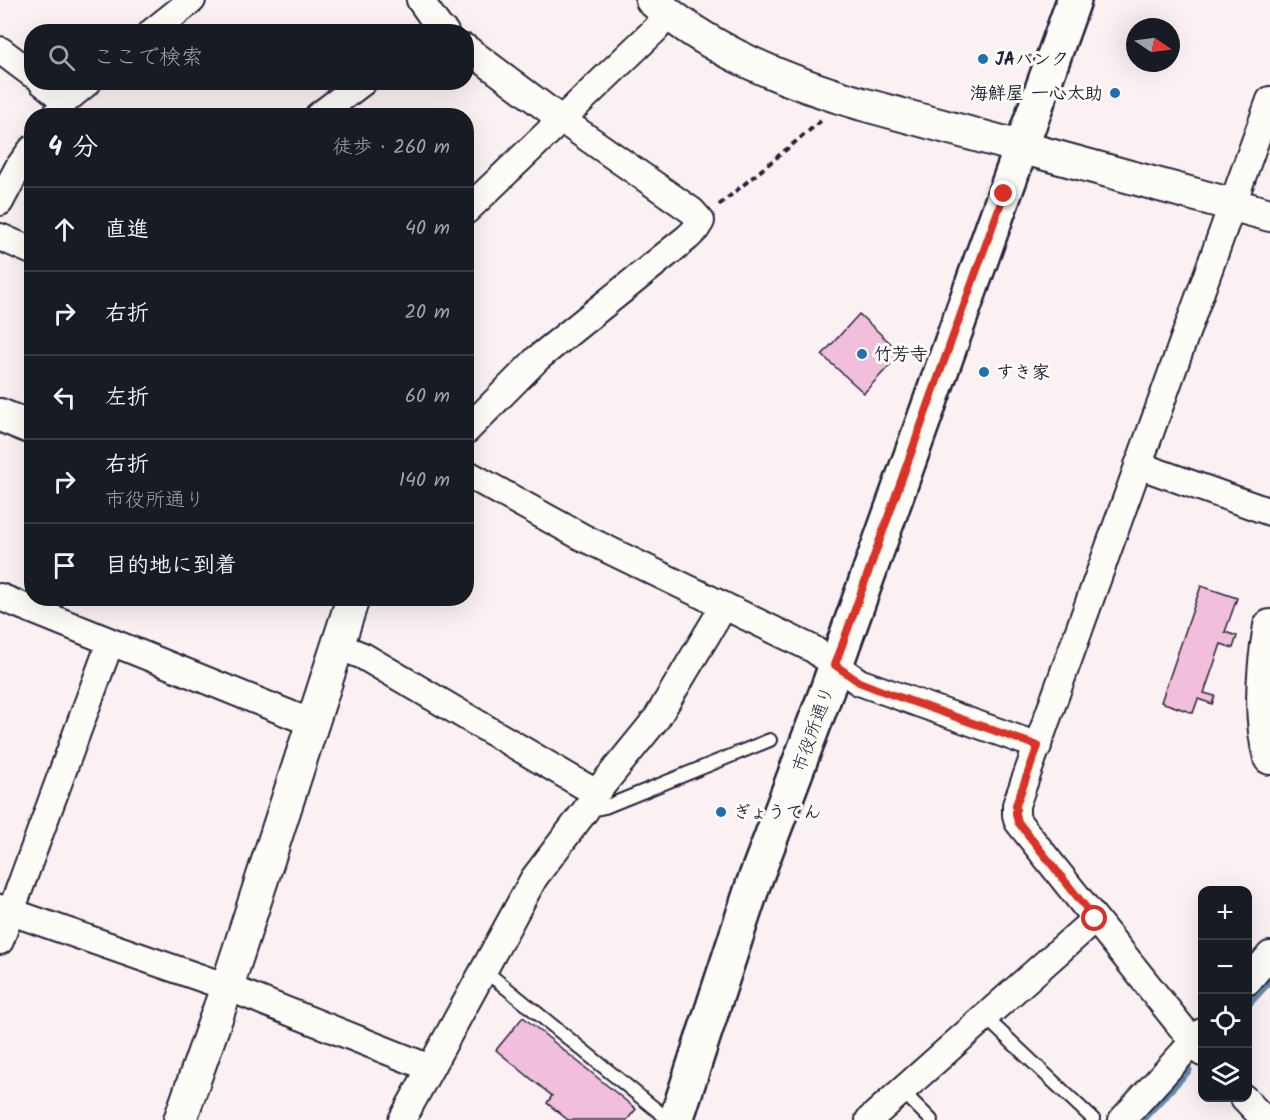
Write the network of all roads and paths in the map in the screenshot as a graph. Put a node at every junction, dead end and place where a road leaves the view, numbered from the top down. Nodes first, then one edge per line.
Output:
1 (192, 0) edge
2 (420, 0) edge
3 (1074, 0) edge
4 (660, 7) edge
5 (162, 24) edge
6 (435, 24) edge
7 (0, 50) edge
8 (474, 54) edge
9 (24, 68) edge
10 (48, 90) edge
11 (79, 90) edge
12 (352, 90) edge
13 (1270, 100) edge
14 (60, 108) edge
15 (329, 108) edge
16 (824, 117) dead end
17 (562, 120) junction
18 (1022, 148) junction
19 (24, 160) edge
20 (0, 202) edge
21 (474, 203) edge
22 (1233, 205) junction
23 (712, 211) dead end
24 (1270, 215) edge
25 (0, 237) edge
26 (24, 248) edge
27 (0, 415) edge
28 (474, 423) edge
29 (24, 425) edge
30 (1138, 465) junction
31 (474, 478) edge
32 (1270, 512) edge
33 (0, 597) edge
34 (350, 606) edge
35 (724, 606) junction
36 (1270, 626) edge
37 (110, 643) junction
38 (338, 646) junction
39 (835, 665) junction
40 (312, 723) junction
41 (770, 740) dead end
42 (1038, 746) junction
43 (1270, 758) edge
44 (591, 802) junction
45 (5, 909) edge
46 (1095, 919) junction
47 (0, 941) edge
48 (1270, 956) edge
49 (484, 969) junction
50 (1252, 976) edge
51 (227, 987) junction
52 (985, 1017) junction
53 (1198, 1041) edge
54 (1198, 1043) edge
55 (430, 1068) junction
56 (902, 1091) junction
57 (1248, 1102) edge
58 (180, 1120) edge
59 (402, 1120) edge
60 (669, 1120) edge
61 (676, 1120) edge
62 (869, 1120) edge
63 (931, 1120) edge
64 (1094, 1120) edge
65 (1122, 1120) edge
66 (1265, 1120) edge

1 - 5 street
2 - 6 street
3 - 18 main road, 市役所通り
4 - 17 street
4 - 18 street
7 - 9 street
8 - 17 street
10 - 14 street
11 - 14 street
12 - 15 street
13 - 22 street
16 - 23 path
17 - 21 street
17 - 28 street
18 - 22 street
18 - 39 main road, 市役所通り
19 - 20 street
22 - 24 street
22 - 30 street
25 - 26 street
27 - 29 street
30 - 32 street
30 - 42 street
31 - 35 street
33 - 37 street
34 - 38 street
35 - 39 street
35 - 44 street
36 - 43 street
37 - 40 street
37 - 45 street
38 - 40 street
38 - 44 street
39 - 42 street
39 - 61 main road, 市役所通り
40 - 51 street
41 - 44 lane
42 - 46 street
44 - 49 street
45 - 47 street
45 - 51 street
46 - 52 street
46 - 53 street
48 - 50 street
49 - 55 street
49 - 60 lane
51 - 55 street
51 - 58 street
52 - 56 street
52 - 64 lane
54 - 65 street
55 - 59 street
56 - 62 street
56 - 63 lane
57 - 66 street

